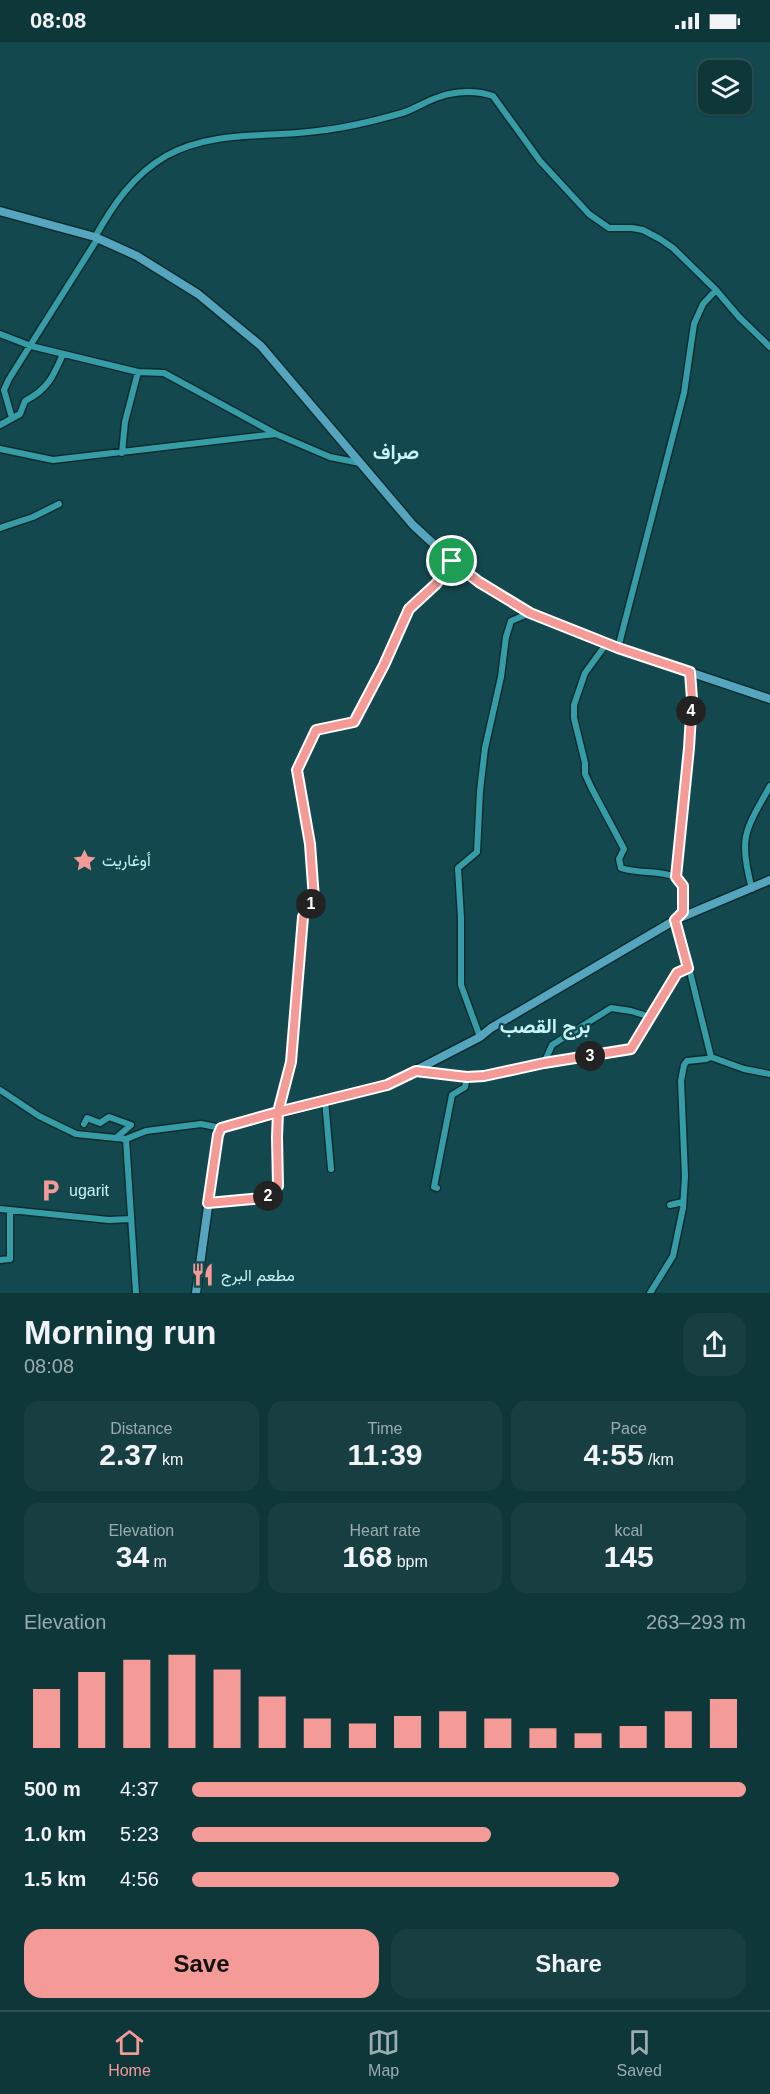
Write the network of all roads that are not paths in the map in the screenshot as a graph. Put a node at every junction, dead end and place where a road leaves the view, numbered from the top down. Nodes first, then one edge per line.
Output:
1 (0, 211) edge
2 (97, 238) junction
3 (716, 290) junction
4 (0, 334) edge
5 (31, 346) junction
6 (770, 347) edge
7 (63, 354) junction
8 (138, 372) junction
9 (12, 418) junction
10 (0, 425) edge
11 (276, 434) junction
12 (0, 449) edge
13 (122, 453) junction
14 (362, 464) junction
15 (59, 504) dead end
16 (0, 528) edge
17 (452, 561) junction
18 (530, 613) junction
19 (607, 643) junction
20 (618, 648) junction
21 (690, 672) junction
22 (770, 699) edge
23 (770, 786) edge
24 (676, 877) junction
25 (770, 880) edge
26 (752, 889) junction
27 (675, 920) junction
28 (688, 968) junction
29 (651, 1017) junction
30 (480, 1037) junction
31 (711, 1057) junction
32 (544, 1063) junction
33 (416, 1071) junction
34 (770, 1074) edge
35 (467, 1077) junction
36 (0, 1090) edge
37 (326, 1100) junction
38 (278, 1112) junction
39 (84, 1124) dead end
40 (221, 1128) junction
41 (116, 1138) junction
42 (126, 1139) junction
43 (331, 1169) dead end
44 (437, 1188) dead end
45 (683, 1202) junction
46 (208, 1203) junction
47 (670, 1205) dead end
48 (0, 1209) edge
49 (10, 1211) junction
50 (131, 1219) junction
51 (0, 1260) edge
52 (136, 1293) edge
53 (196, 1293) edge
54 (650, 1293) edge

1 - 2 main road
2 - 3 street
2 - 5 street
2 - 14 main road
3 - 6 street
3 - 20 street
4 - 5 street
5 - 7 street
5 - 9 street
7 - 8 street
7 - 9 street
8 - 11 street
8 - 13 street
9 - 10 street
11 - 13 street
11 - 14 street
12 - 13 street
14 - 17 main road
15 - 16 street
17 - 18 main road
17 - 38 street
18 - 19 main road
18 - 30 street
19 - 20 main road
19 - 24 street
20 - 21 main road
21 - 22 main road
21 - 24 street
23 - 26 street
24 - 27 street
25 - 26 main road
26 - 27 main road
27 - 28 street
27 - 30 main road
28 - 29 street
28 - 31 street
29 - 32 street
29 - 32 street
30 - 33 main road
31 - 34 street
31 - 45 street
32 - 35 street
33 - 35 street
33 - 37 main road
35 - 44 street
36 - 41 street
37 - 38 main road
37 - 43 street
38 - 40 main road
38 - 46 street
39 - 41 street
40 - 42 street
40 - 46 main road
41 - 42 street
42 - 50 street
45 - 47 street
45 - 54 street
46 - 53 main road
48 - 49 street
49 - 50 street
49 - 51 street
50 - 52 street

